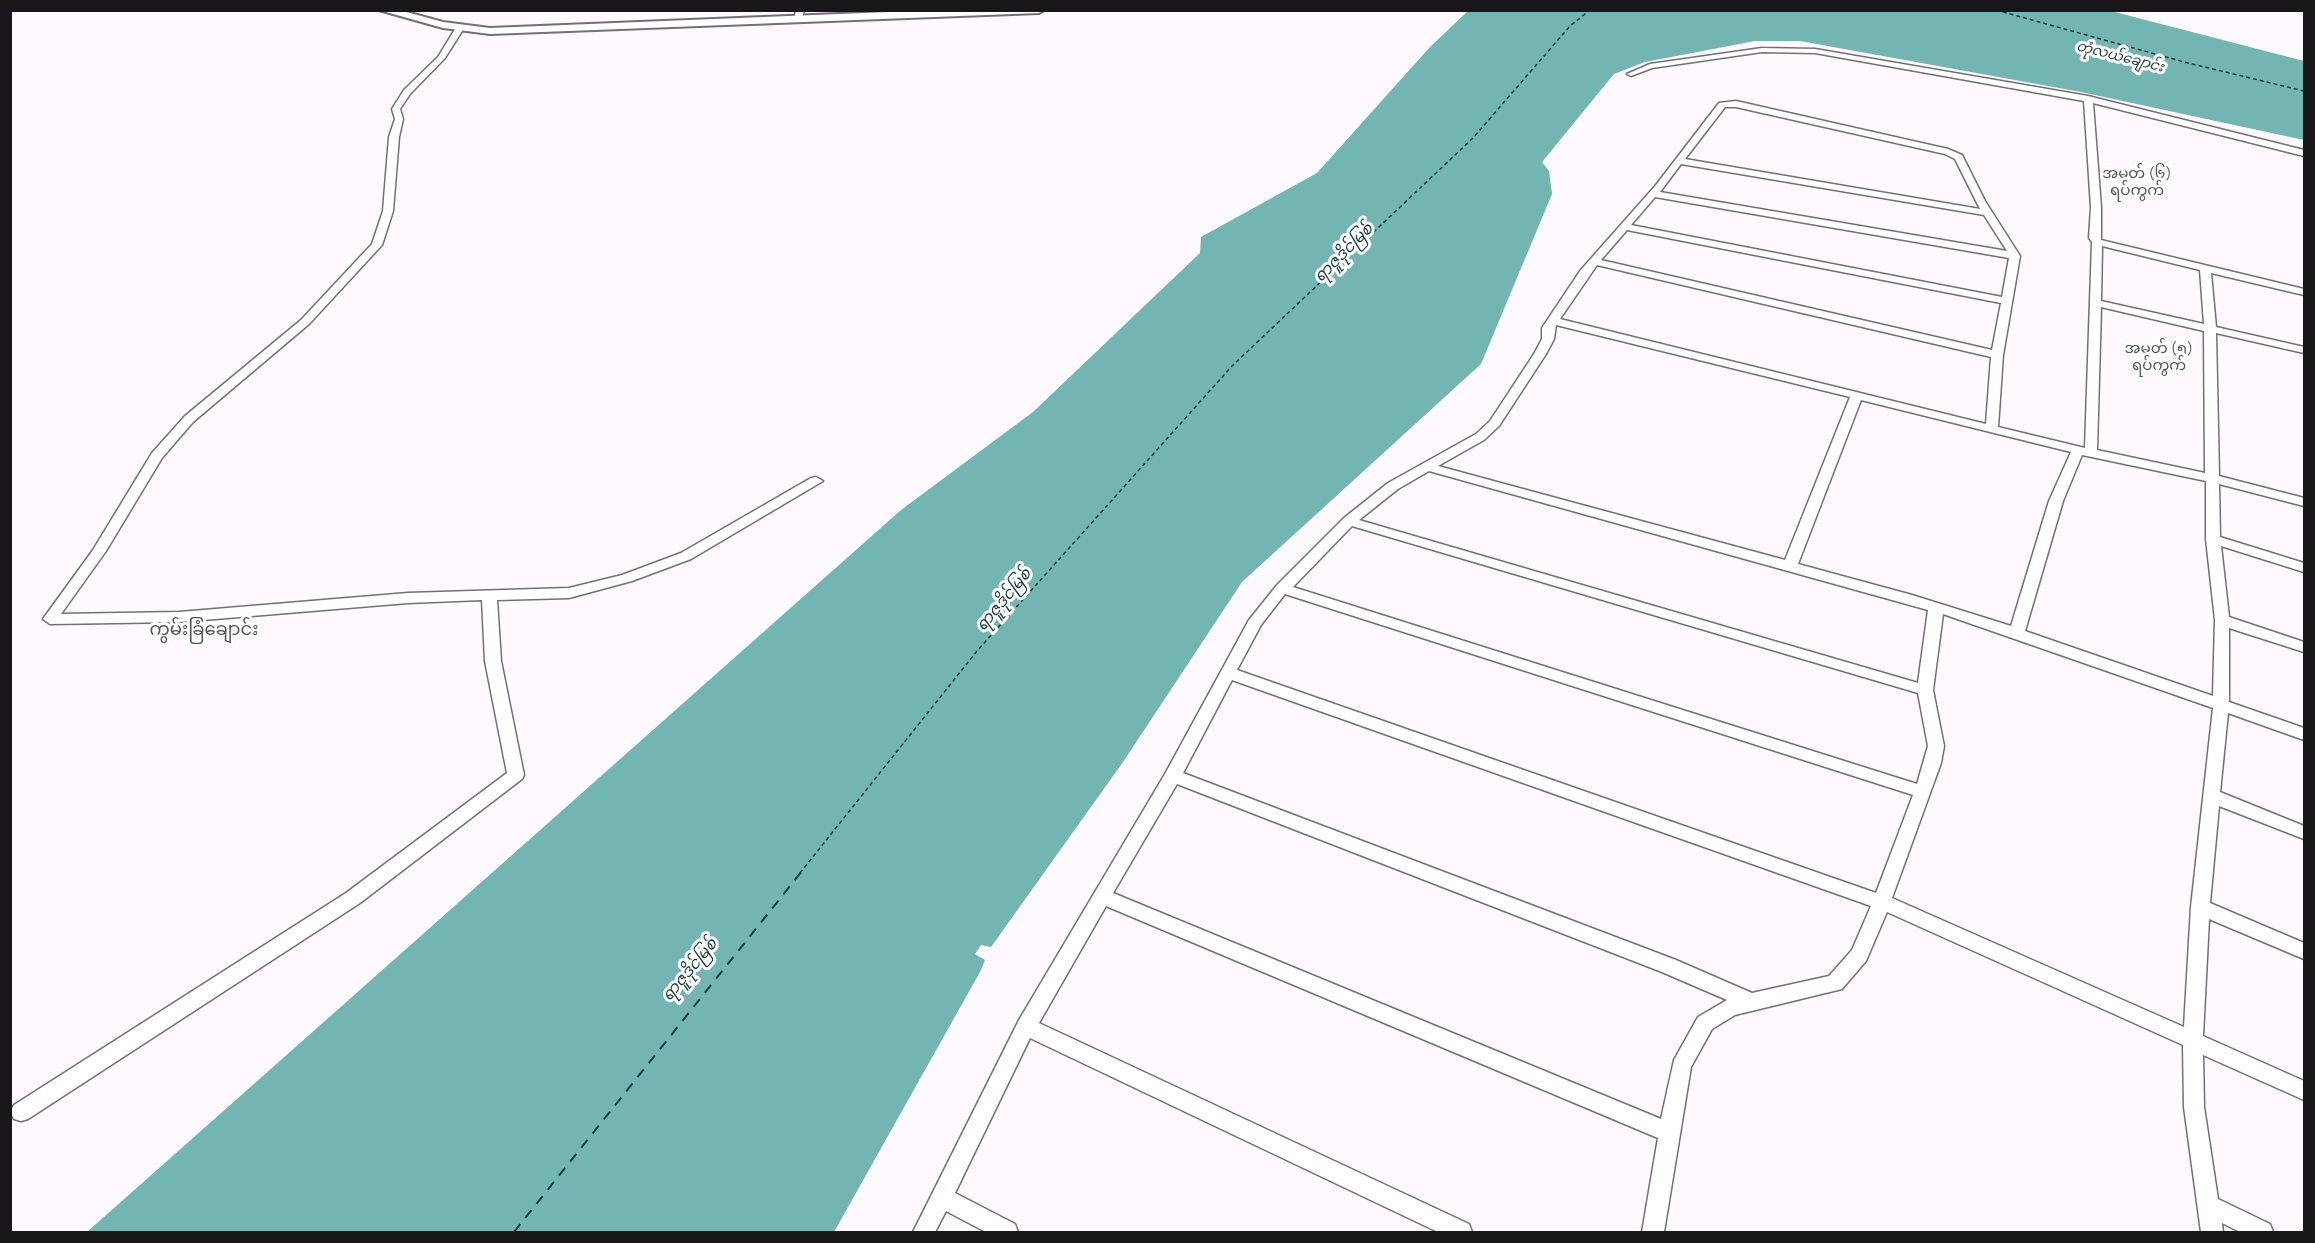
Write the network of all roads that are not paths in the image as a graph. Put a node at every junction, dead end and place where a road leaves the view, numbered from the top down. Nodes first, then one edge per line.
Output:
1 (384, 10) edge
2 (1040, 10) edge
3 (940, 12) edge
4 (799, 15) edge
5 (460, 28) junction
6 (1631, 74) dead end
7 (2088, 99) junction
8 (2304, 153) edge
9 (1679, 161) junction
10 (1654, 194) junction
11 (1988, 213) junction
12 (1624, 227) junction
13 (2097, 242) junction
14 (2015, 256) junction
15 (1594, 261) junction
16 (2205, 270) junction
17 (2304, 292) edge
18 (2008, 301) junction
19 (2096, 303) junction
20 (1555, 321) junction
21 (2210, 328) junction
22 (2304, 350) edge
23 (1997, 355) junction
24 (1857, 394) junction
25 (1992, 428) junction
26 (2084, 451) junction
27 (1428, 467) junction
28 (2214, 479) junction
29 (816, 481) dead end
30 (2304, 502) edge
31 (1349, 521) junction
32 (2213, 539) junction
33 (1790, 566) junction
34 (2304, 568) edge
35 (1282, 588) junction
36 (489, 595) junction
37 (1936, 607) junction
38 (2222, 620) junction
39 (2017, 633) junction
40 (2304, 647) edge
41 (1228, 673) junction
42 (1924, 690) junction
43 (2221, 704) junction
44 (2304, 734) edge
45 (1173, 776) junction
46 (1923, 792) junction
47 (2212, 796) junction
48 (2304, 832) edge
49 (1101, 896) junction
50 (1882, 902) junction
51 (2200, 907) junction
52 (2304, 951) edge
53 (1751, 1002) junction
54 (1026, 1026) junction
55 (2193, 1040) junction
56 (2304, 1091) edge
57 (21, 1112) dead end
58 (1670, 1133) junction
59 (943, 1198) junction
60 (2208, 1205) junction
61 (924, 1233) edge
62 (1007, 1233) edge
63 (1461, 1233) edge
64 (1653, 1233) edge
65 (2212, 1233) edge
66 (2262, 1233) edge

1 - 5 street
2 - 3 street
3 - 4 street
4 - 5 street
5 - 36 street
6 - 7 street
7 - 8 street
7 - 13 street
9 - 10 street
9 - 11 street
9 - 11 street
10 - 12 street
10 - 14 street
11 - 14 street
12 - 15 street
12 - 18 street
13 - 16 street
13 - 19 street
14 - 18 street
15 - 20 street
15 - 23 street
16 - 17 street
16 - 21 street
18 - 23 street
19 - 21 street
19 - 26 street
20 - 24 street
20 - 27 street
21 - 22 street
21 - 28 street
23 - 25 street
24 - 25 street
24 - 33 street
25 - 26 street
26 - 28 street
26 - 39 street
27 - 31 street
27 - 33 street
28 - 30 street
28 - 32 street
29 - 36 street
31 - 35 street
31 - 42 street
32 - 34 street
32 - 38 street
33 - 37 street
35 - 41 street
35 - 46 street
36 - 57 street
37 - 39 street
37 - 42 street
38 - 40 street
38 - 43 street
39 - 43 street
41 - 45 street
41 - 50 street
42 - 46 street
43 - 44 street
43 - 47 street
45 - 49 street
45 - 53 street
46 - 50 street
47 - 48 street
47 - 51 street
49 - 54 street
49 - 58 street
50 - 53 street
50 - 55 street
51 - 52 street
51 - 55 street
53 - 58 street
54 - 59 street
54 - 63 street
55 - 56 street
55 - 60 street
58 - 64 street
59 - 61 street
59 - 62 street
60 - 65 street
60 - 66 street

